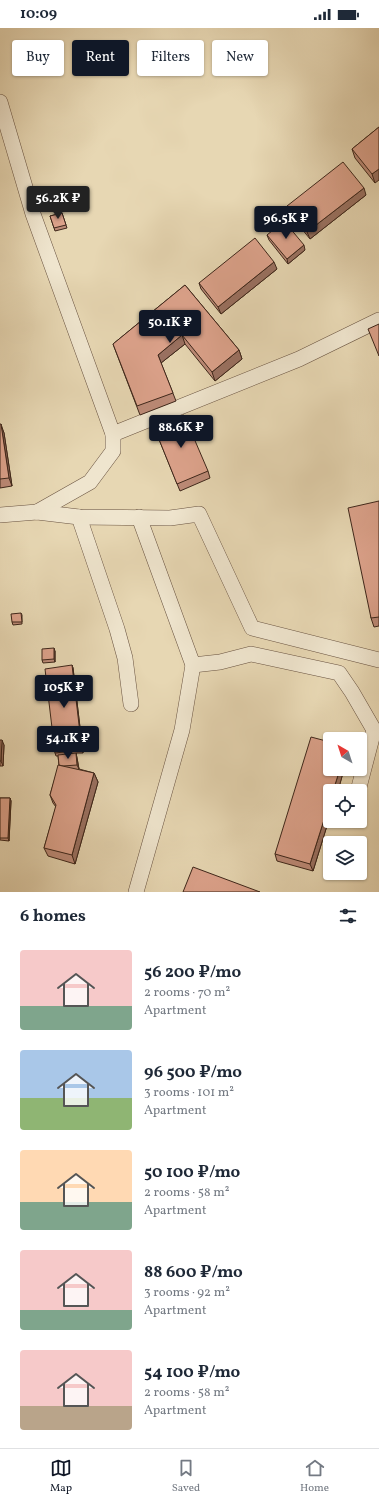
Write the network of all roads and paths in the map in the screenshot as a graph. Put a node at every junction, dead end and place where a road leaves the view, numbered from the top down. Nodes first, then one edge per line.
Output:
1 (0, 102) edge
2 (379, 320) edge
3 (113, 434) junction
4 (37, 512) junction
5 (0, 514) edge
6 (79, 517) junction
7 (140, 517) junction
8 (379, 660) edge
9 (193, 666) junction
10 (131, 704) dead end
11 (360, 784) edge
12 (136, 892) edge

1 - 3 lane
2 - 3 lane
3 - 4 lane
4 - 5 lane
4 - 6 lane
6 - 7 lane
6 - 10 lane
7 - 8 lane
7 - 9 lane
9 - 11 lane
9 - 12 lane

